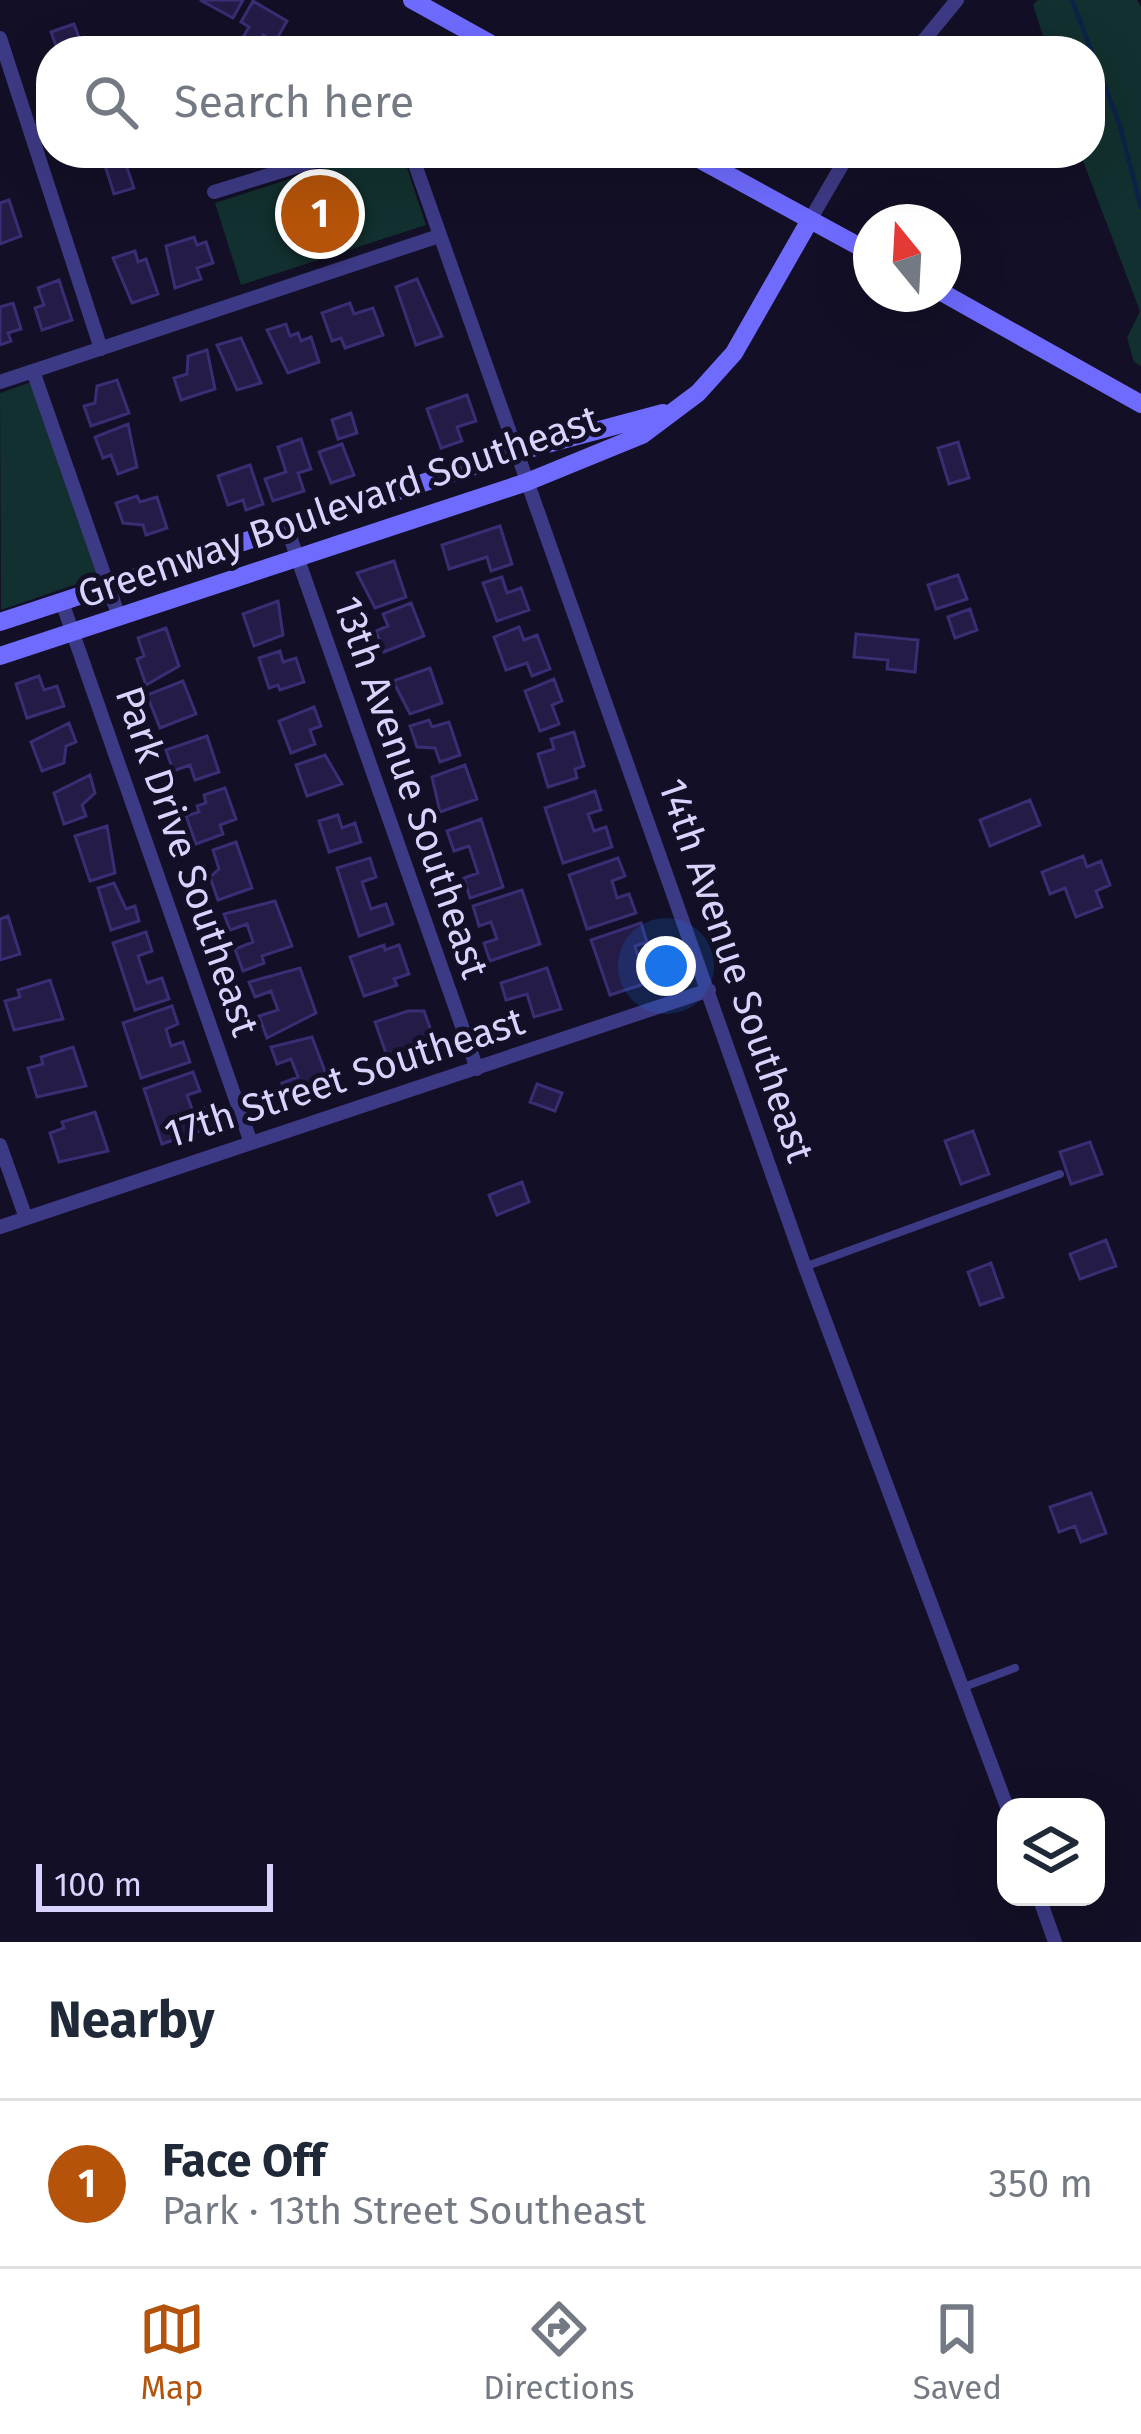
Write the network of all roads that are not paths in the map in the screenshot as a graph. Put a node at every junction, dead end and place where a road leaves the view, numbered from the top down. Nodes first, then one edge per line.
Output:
1 (412, 0) edge
2 (957, 0) edge
3 (477, 36) edge
4 (927, 36) edge
5 (0, 38) edge
6 (36, 149) edge
7 (42, 168) edge
8 (292, 168) edge
9 (416, 168) edge
10 (715, 168) edge
11 (840, 168) edge
12 (214, 192) dead end
13 (810, 220) junction
14 (439, 236) junction
15 (853, 244) edge
16 (961, 303) edge
17 (101, 349) junction
18 (33, 371) junction
19 (0, 382) edge
20 (688, 401) junction
21 (1141, 404) edge
22 (517, 452) junction
23 (527, 482) junction
24 (286, 528) junction
25 (297, 558) junction
26 (109, 586) junction
27 (62, 602) junction
28 (119, 617) junction
29 (0, 622) edge
30 (73, 632) junction
31 (0, 656) edge
32 (710, 990) junction
33 (477, 1069) junction
34 (251, 1143) junction
35 (0, 1145) edge
36 (1060, 1174) dead end
37 (26, 1218) junction
38 (0, 1227) edge
39 (806, 1267) junction
40 (1015, 1668) dead end
41 (964, 1687) junction
42 (1004, 1798) edge
43 (1043, 1906) edge
44 (1055, 1942) edge

1 - 3 street
2 - 4 street
5 - 6 street
7 - 17 street
8 - 12 street
9 - 14 street, 14th Avenue Southeast
10 - 13 street
11 - 13 street
13 - 15 street
13 - 20 street, Greenway Boulevard Southeast
14 - 17 street
14 - 22 street, 14th Avenue Southeast
16 - 21 street
17 - 18 street
18 - 19 street
18 - 26 street
20 - 22 street, Greenway Boulevard Southeast
20 - 23 street, Greenway Boulevard Southeast
22 - 23 street, 14th Avenue Southeast
22 - 24 street, Greenway Boulevard Southeast
23 - 25 street, Greenway Boulevard Southeast
23 - 32 street, 14th Avenue Southeast
24 - 25 street, 13th Avenue Southeast
24 - 26 street, Greenway Boulevard Southeast
25 - 28 street, Greenway Boulevard Southeast
25 - 33 street, 13th Avenue Southeast
26 - 27 street, Greenway Boulevard Southeast
26 - 28 street
27 - 29 street, Greenway Boulevard Southeast
27 - 30 street, Park Drive Southeast
28 - 30 street, Greenway Boulevard Southeast
30 - 31 street, Greenway Boulevard Southeast
30 - 34 street, Park Drive Southeast
32 - 33 street, 17th Street Southeast
32 - 39 street, 14th Avenue Southeast
33 - 34 street, 17th Street Southeast
34 - 37 street, 17th Street Southeast
35 - 37 street
36 - 39 lane
37 - 38 street, 17th Street Southeast
39 - 41 street, 14th Avenue Southeast
40 - 41 lane
41 - 42 street, 14th Avenue Southeast
43 - 44 street

